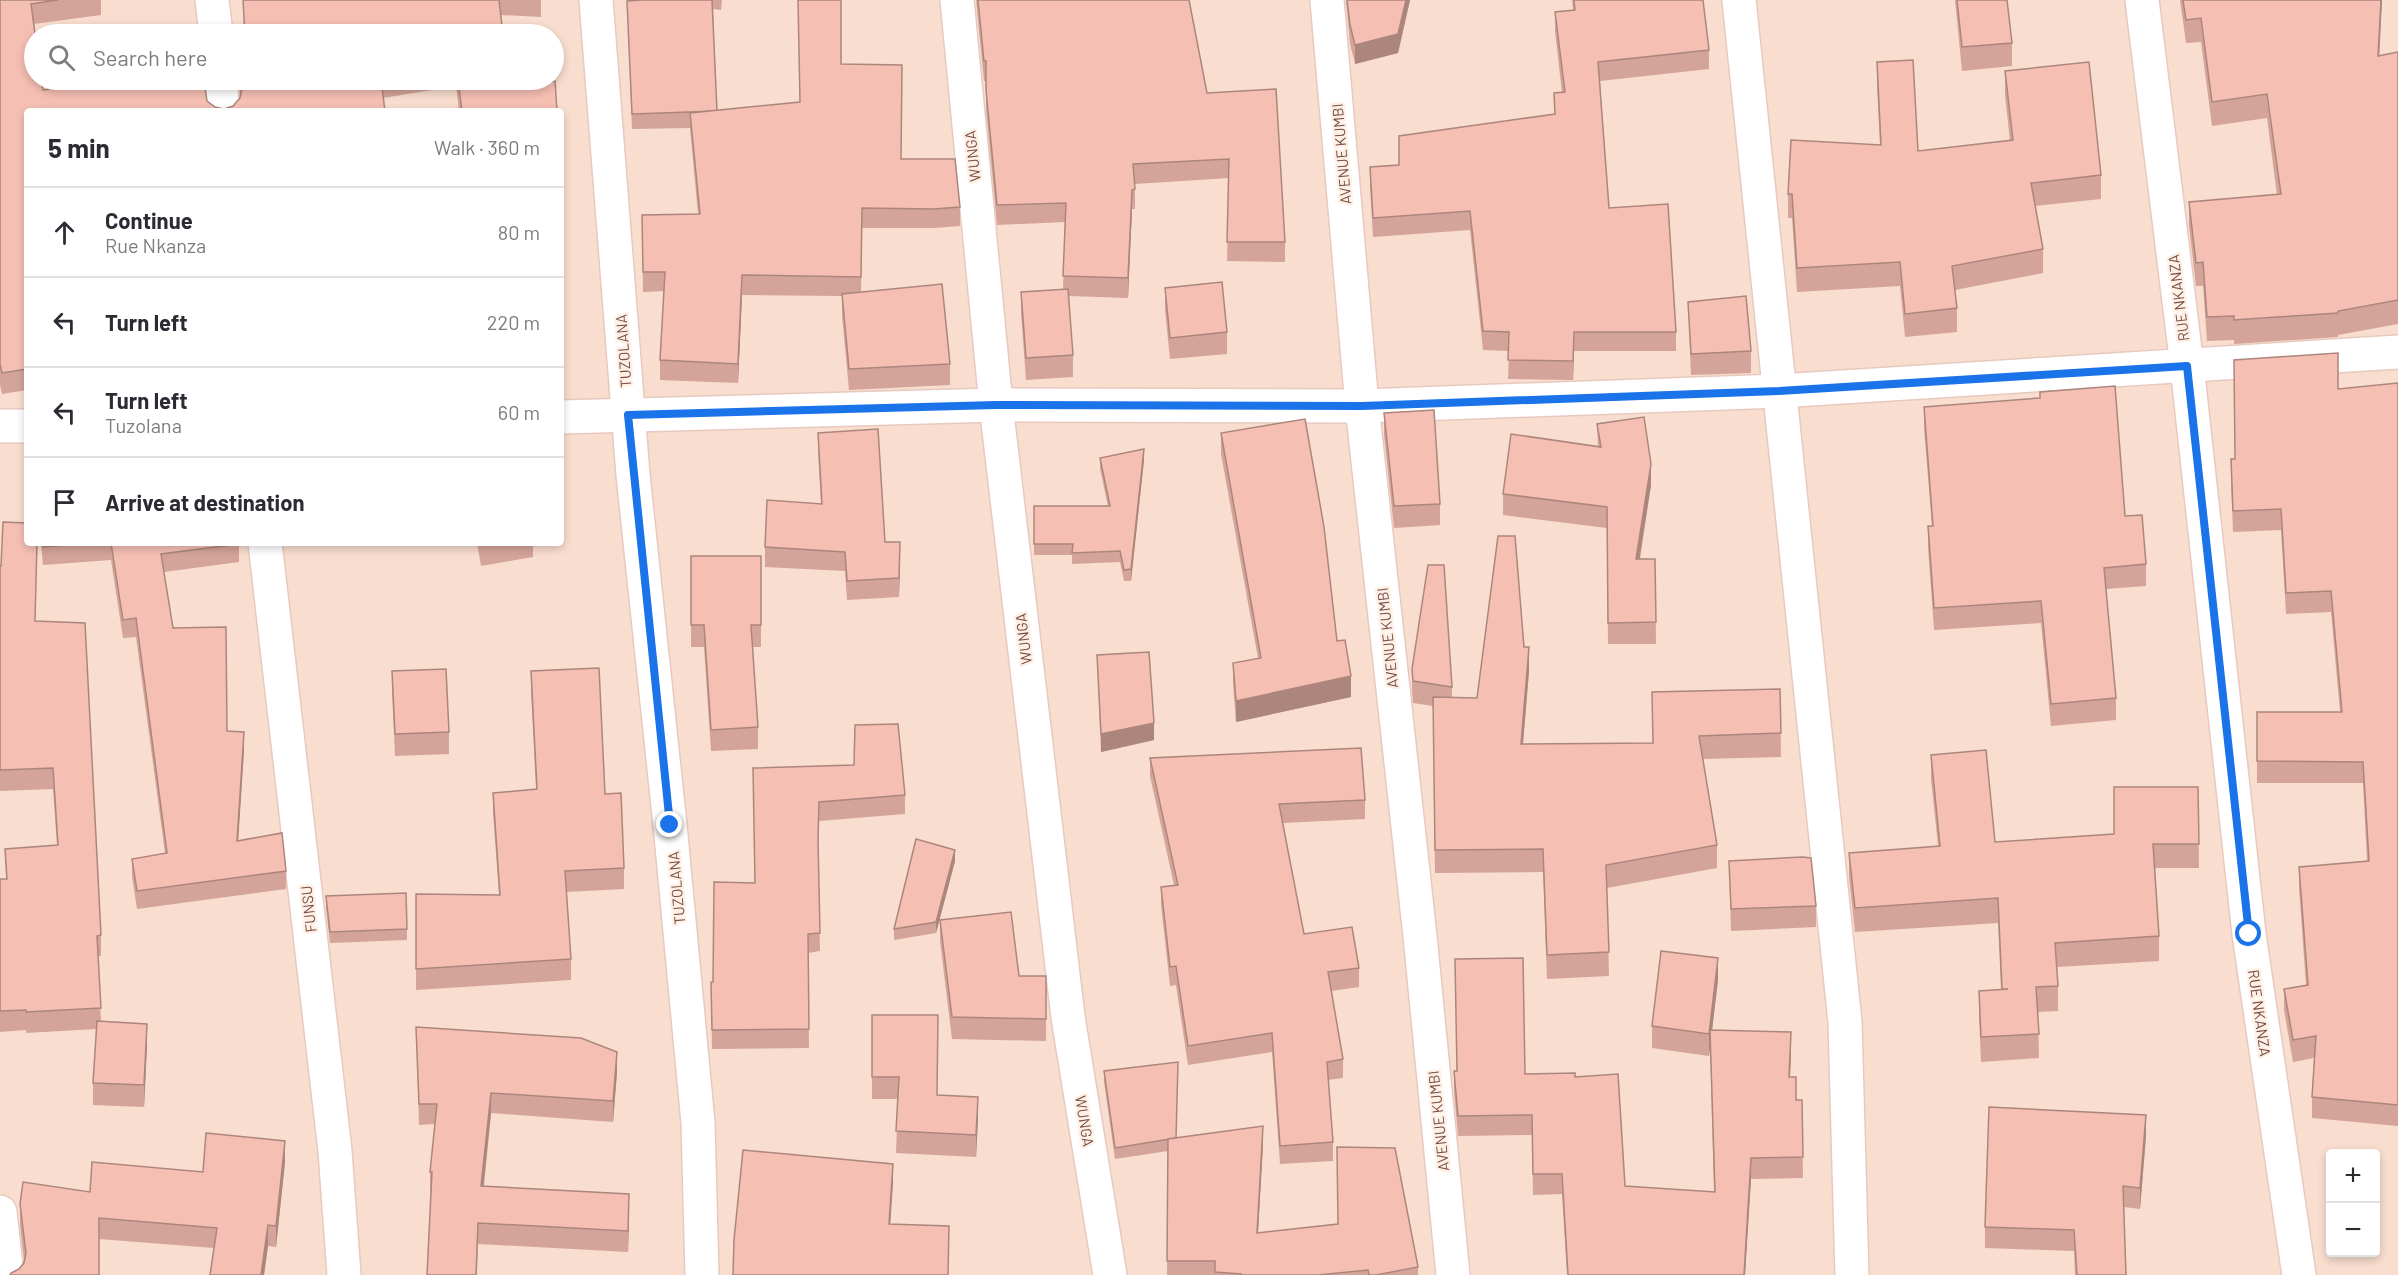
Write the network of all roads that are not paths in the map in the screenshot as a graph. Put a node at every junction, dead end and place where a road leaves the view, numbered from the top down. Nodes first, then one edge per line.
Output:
1 (212, 0) edge
2 (596, 0) edge
3 (957, 0) edge
4 (1327, 0) edge
5 (1740, 0) edge
6 (2142, 0) edge
7 (215, 24) edge
8 (221, 90) edge
9 (223, 108) edge
10 (2398, 352) edge
11 (2187, 366) junction
12 (1779, 391) junction
13 (996, 405) junction
14 (1362, 406) junction
15 (628, 415) junction
16 (564, 417) edge
17 (0, 426) edge
18 (24, 426) edge
19 (265, 546) edge
20 (0, 1212) edge
21 (7, 1275) edge
22 (344, 1275) edge
23 (702, 1275) edge
24 (1110, 1275) edge
25 (1452, 1275) edge
26 (1852, 1275) edge
27 (2299, 1275) edge

1 - 7 street
2 - 15 street, TUZOLANA
3 - 13 street, WUNGA
4 - 14 street, AVENUE KUMBI
5 - 12 street
6 - 11 street, RUE NKANZA
8 - 9 street
10 - 11 street
11 - 12 street
11 - 27 street, RUE NKANZA
12 - 14 street
12 - 26 street
13 - 14 street
13 - 15 street
13 - 24 street, WUNGA
14 - 25 street, AVENUE KUMBI
15 - 16 street
15 - 23 street, TUZOLANA
17 - 18 street
19 - 22 street, FUNSU
20 - 21 street

